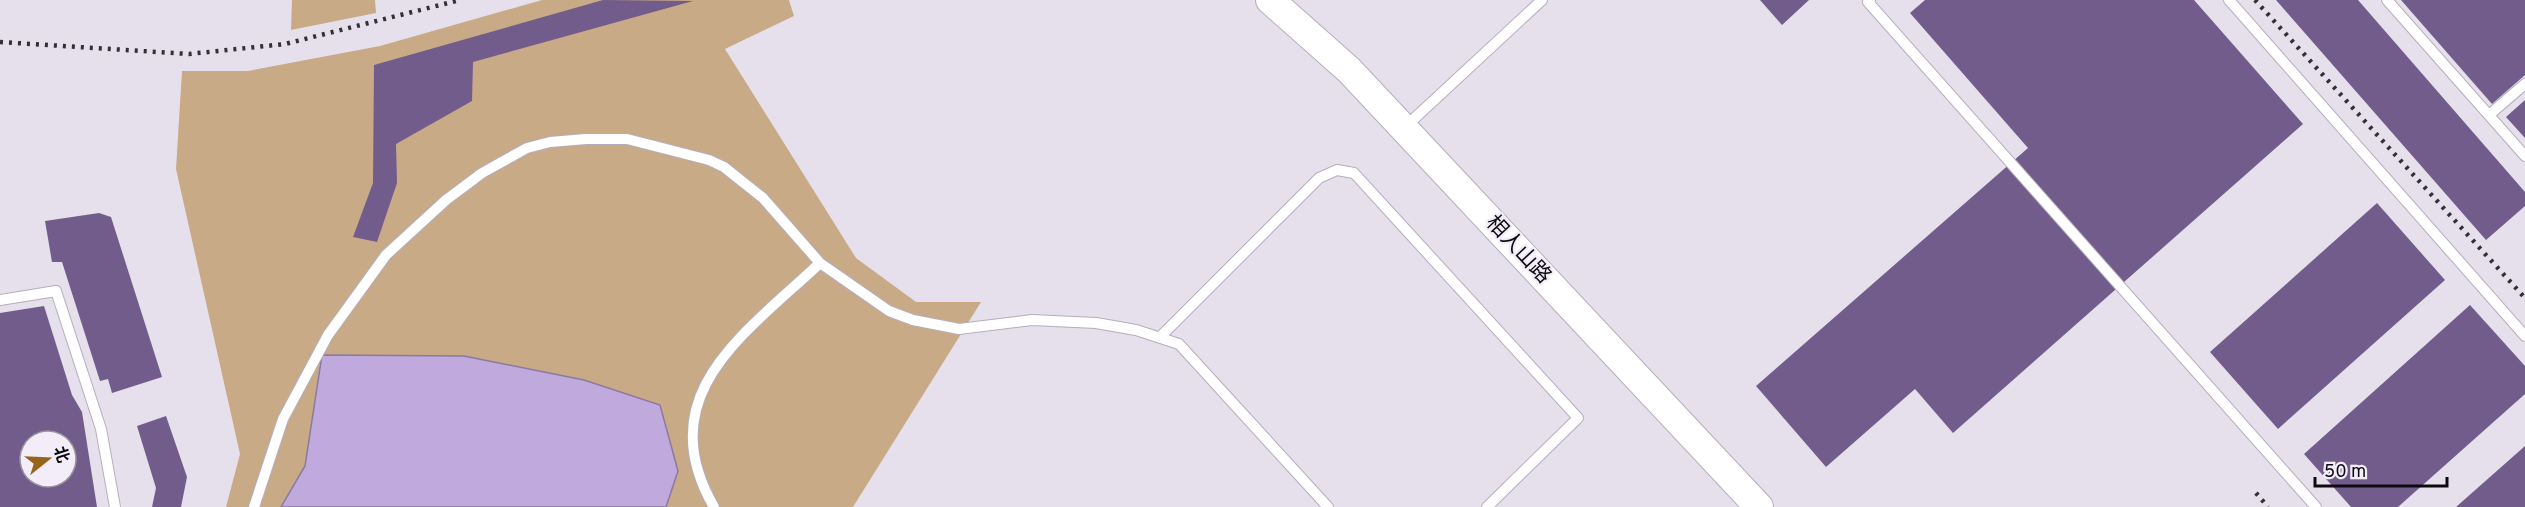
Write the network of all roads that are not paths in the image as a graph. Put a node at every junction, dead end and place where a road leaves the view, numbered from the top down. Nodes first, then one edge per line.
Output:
1 (1270, 0) edge
2 (1542, 0) edge
3 (1870, 0) edge
4 (2229, 0) edge
5 (2386, 0) edge
6 (2525, 84) edge
7 (2489, 115) junction
8 (1404, 128) junction
9 (2525, 156) edge
10 (820, 263) junction
11 (0, 300) edge
12 (2525, 336) edge
13 (1160, 337) junction
14 (115, 507) edge
15 (254, 507) edge
16 (714, 507) edge
17 (1328, 507) edge
18 (1487, 507) edge
19 (1759, 507) edge
20 (2316, 507) edge

1 - 8 street, 相人山路
2 - 8 lane
3 - 20 lane
4 - 12 lane
5 - 7 lane
6 - 7 lane
7 - 9 lane
8 - 19 street, 相人山路
10 - 13 lane
10 - 15 lane
10 - 16 lane
11 - 14 lane
13 - 17 lane
13 - 18 lane

